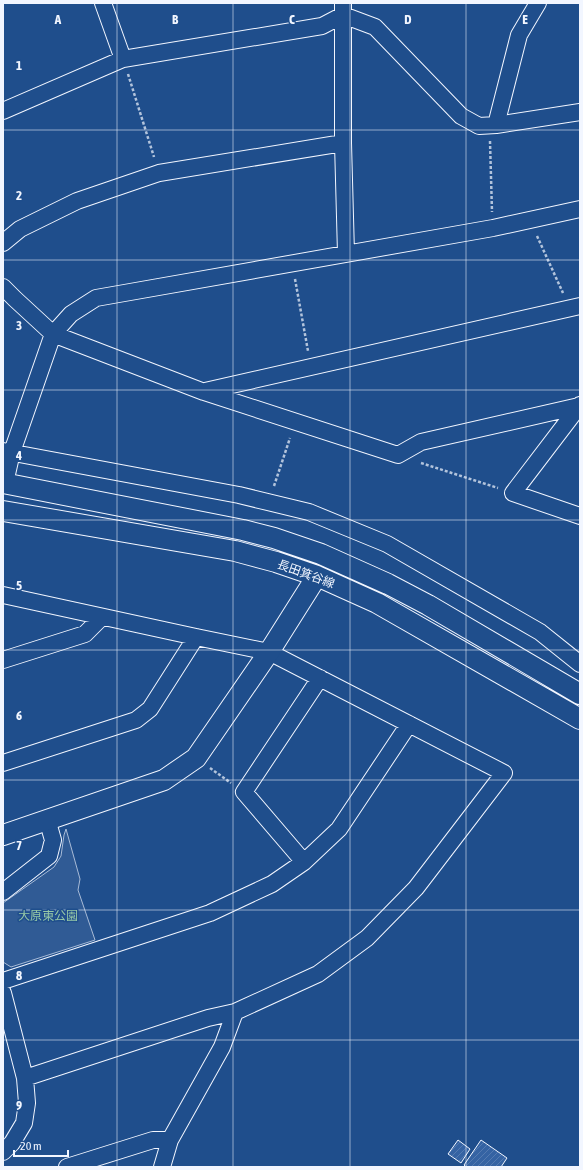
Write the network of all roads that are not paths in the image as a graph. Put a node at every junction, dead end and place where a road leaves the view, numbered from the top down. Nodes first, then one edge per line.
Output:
1 (103, 3) edge
2 (538, 3) edge
3 (343, 9) edge
4 (123, 59) junction
5 (3, 111) edge
6 (580, 112) edge
7 (496, 125) junction
8 (343, 143) junction
9 (580, 209) edge
10 (3, 243) edge
11 (346, 254) junction
12 (3, 286) edge
13 (575, 307) edge
14 (53, 334) junction
15 (204, 392) junction
16 (580, 406) edge
17 (8, 452) edge
18 (4, 483) edge
19 (3, 511) edge
20 (580, 516) edge
21 (317, 576) junction
22 (3, 595) edge
23 (102, 617) junction
24 (196, 638) junction
25 (269, 652) junction
26 (3, 660) edge
27 (580, 664) edge
28 (320, 678) junction
29 (580, 694) edge
30 (580, 720) edge
31 (410, 724) junction
32 (3, 763) edge
33 (47, 819) junction
34 (3, 835) edge
35 (304, 862) junction
36 (3, 892) edge
37 (3, 981) edge
38 (3, 992) edge
39 (235, 1012) junction
40 (25, 1078) junction
41 (170, 1140) junction
42 (3, 1152) edge
43 (67, 1167) edge
44 (162, 1167) edge

1 - 4 street
2 - 7 street
3 - 4 street
3 - 7 street
3 - 8 street
4 - 5 street
6 - 7 street
8 - 10 street
8 - 11 street
9 - 11 street
11 - 14 street
12 - 14 street
13 - 15 street
14 - 15 street
14 - 17 street
15 - 16 street
16 - 20 street
17 - 18 street
17 - 27 street
18 - 29 street, 長田箕谷線
19 - 21 street, 長田箕谷線
21 - 25 street
21 - 30 street, 長田箕谷線
22 - 23 street
23 - 24 street
23 - 26 street
24 - 25 street
24 - 32 street
25 - 28 street
25 - 33 street
28 - 31 street
28 - 35 street
31 - 35 street
31 - 39 street
33 - 34 street
33 - 36 street
35 - 37 street
38 - 40 street
39 - 40 street
39 - 41 street
40 - 42 street
41 - 43 street
41 - 44 street

